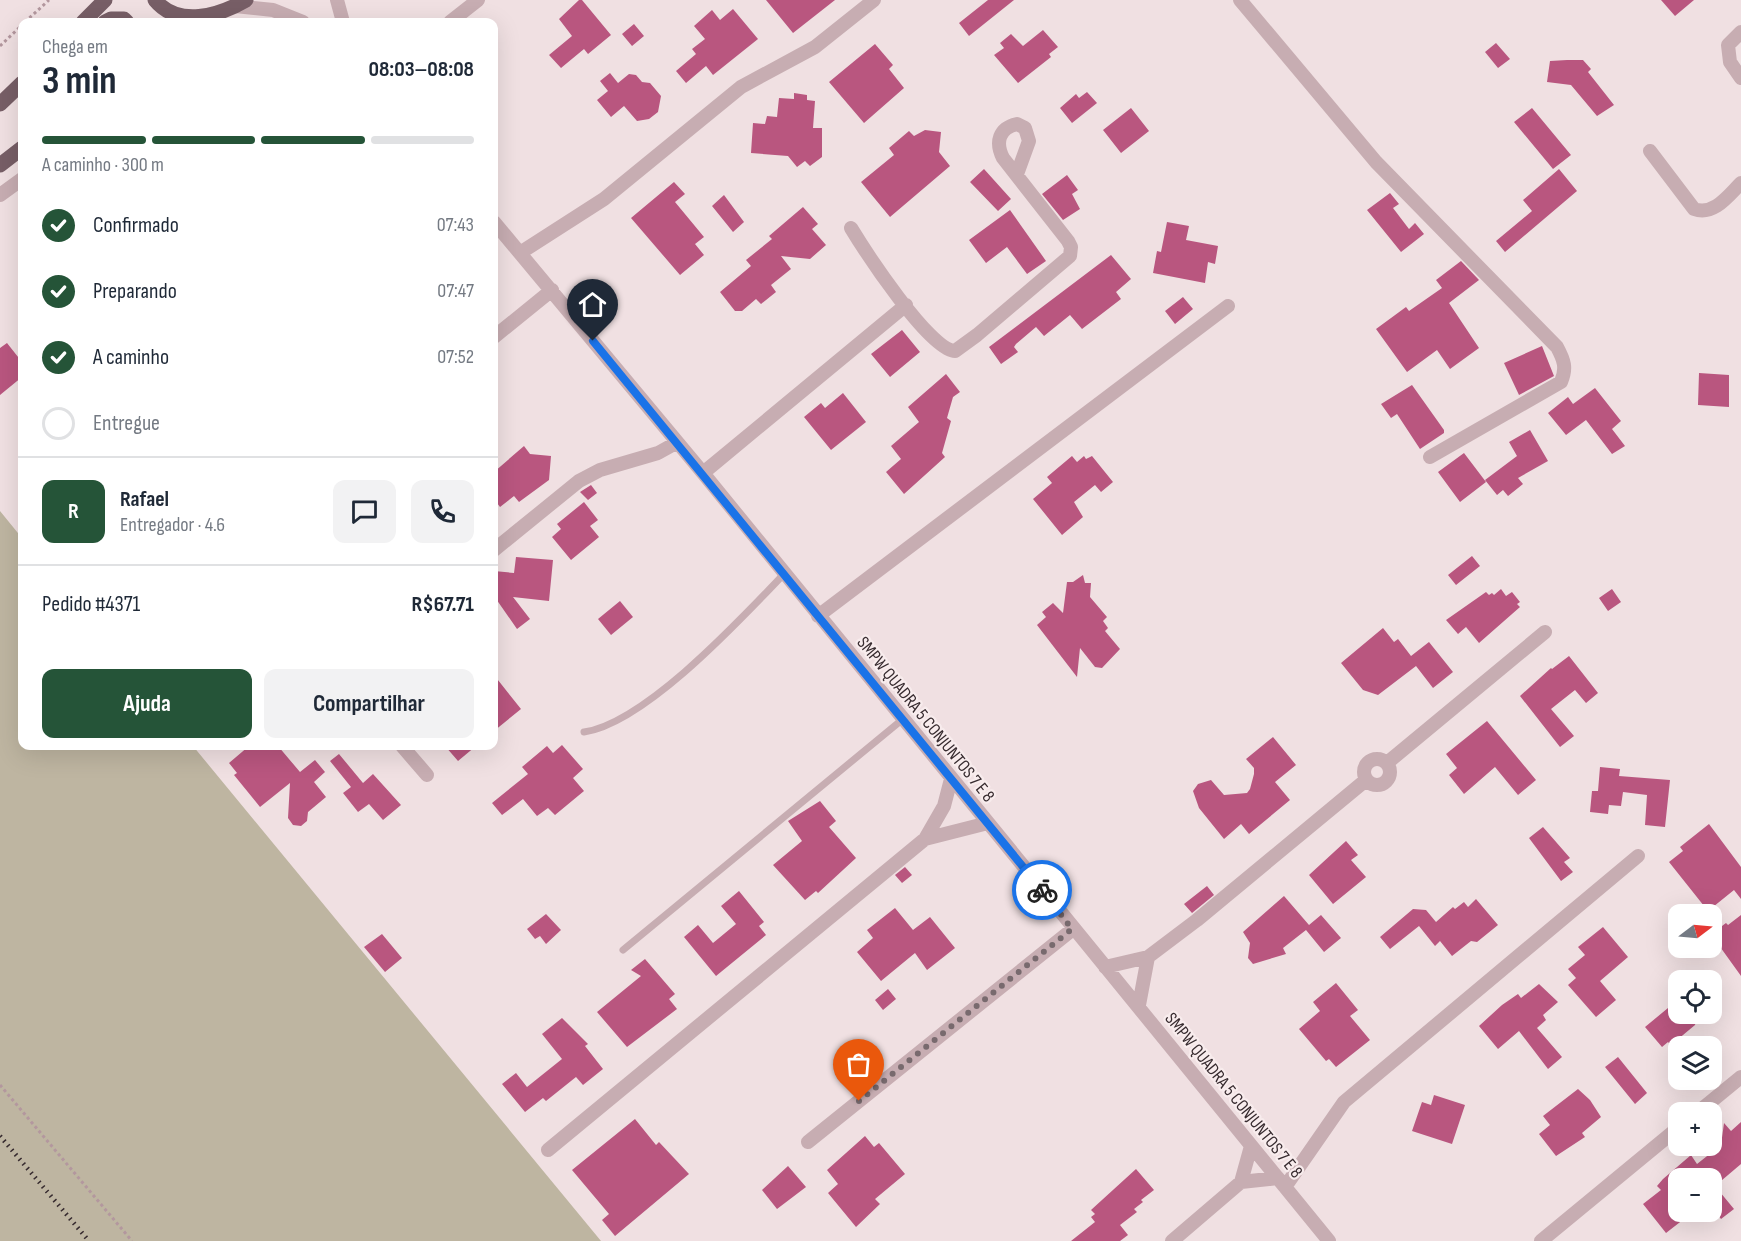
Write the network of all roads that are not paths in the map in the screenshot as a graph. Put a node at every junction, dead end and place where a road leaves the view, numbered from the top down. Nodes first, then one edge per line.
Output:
1 (105, 0) edge
2 (155, 0) edge
3 (337, 0) edge
4 (478, 0) edge
5 (874, 0) edge
6 (1239, 0) edge
7 (241, 3) edge
8 (87, 18) edge
9 (183, 18) edge
10 (199, 18) edge
11 (293, 18) edge
12 (342, 18) edge
13 (455, 18) edge
14 (1741, 32) edge
15 (1741, 78) edge
16 (18, 149) edge
17 (1650, 151) dead end
18 (0, 165) edge
19 (1017, 174) dead end
20 (18, 181) edge
21 (1741, 183) edge
22 (0, 195) edge
23 (498, 227) edge
24 (851, 228) dead end
25 (520, 253) junction
26 (552, 291) junction
27 (906, 305) junction
28 (1228, 306) dead end
29 (498, 334) edge
30 (676, 443) junction
31 (1430, 457) dead end
32 (703, 473) junction
33 (498, 547) edge
34 (784, 574) junction
35 (818, 615) junction
36 (1545, 632) dead end
37 (903, 719) junction
38 (584, 732) dead end
39 (405, 750) edge
40 (427, 775) dead end
41 (951, 778) junction
42 (988, 823) junction
43 (925, 838) junction
44 (1638, 856) dead end
45 (1072, 929) junction
46 (623, 950) dead end
47 (1148, 957) junction
48 (1105, 967) junction
49 (1139, 1005) junction
50 (1741, 1077) edge
51 (1710, 1102) edge
52 (1668, 1136) edge
53 (808, 1142) dead end
54 (1251, 1146) junction
55 (548, 1150) dead end
56 (1241, 1182) junction
57 (1281, 1183) junction
58 (1172, 1241) edge
59 (1329, 1241) edge
60 (1541, 1241) edge

1 - 8 main road
2 - 9 main road
3 - 12 street
4 - 13 street
5 - 25 street
6 - 31 street
7 - 10 main road
7 - 11 street
14 - 15 street
16 - 18 main road
17 - 21 street
19 - 27 street
20 - 22 street
23 - 25 street, SMPW QUADRA 5 CONJUNTOS 7 E 8
24 - 27 street
25 - 26 street, SMPW QUADRA 5 CONJUNTOS 7 E 8
26 - 29 street
26 - 30 street, SMPW QUADRA 5 CONJUNTOS 7 E 8
27 - 32 street
28 - 35 street
30 - 32 street, SMPW QUADRA 5 CONJUNTOS 7 E 8
30 - 33 street
32 - 34 street, SMPW QUADRA 5 CONJUNTOS 7 E 8
34 - 35 street, SMPW QUADRA 5 CONJUNTOS 7 E 8
34 - 38 lane
35 - 37 street, SMPW QUADRA 5 CONJUNTOS 7 E 8
36 - 47 street
37 - 41 street, SMPW QUADRA 5 CONJUNTOS 7 E 8
37 - 46 lane
39 - 40 street
41 - 42 street, SMPW QUADRA 5 CONJUNTOS 7 E 8
41 - 43 street
42 - 43 street
42 - 45 street, SMPW QUADRA 5 CONJUNTOS 7 E 8
43 - 55 street
44 - 57 street
45 - 48 street, SMPW QUADRA 5 CONJUNTOS 7 E 8
45 - 53 street
47 - 48 street
47 - 49 street
48 - 49 street, SMPW QUADRA 5 CONJUNTOS 7 E 8
49 - 54 street, SMPW QUADRA 5 CONJUNTOS 7 E 8
50 - 51 street
52 - 60 street
54 - 56 street
54 - 57 street, SMPW QUADRA 5 CONJUNTOS 7 E 8
56 - 57 street
56 - 58 street
57 - 59 street, SMPW QUADRA 5 CONJUNTOS 7 E 8

